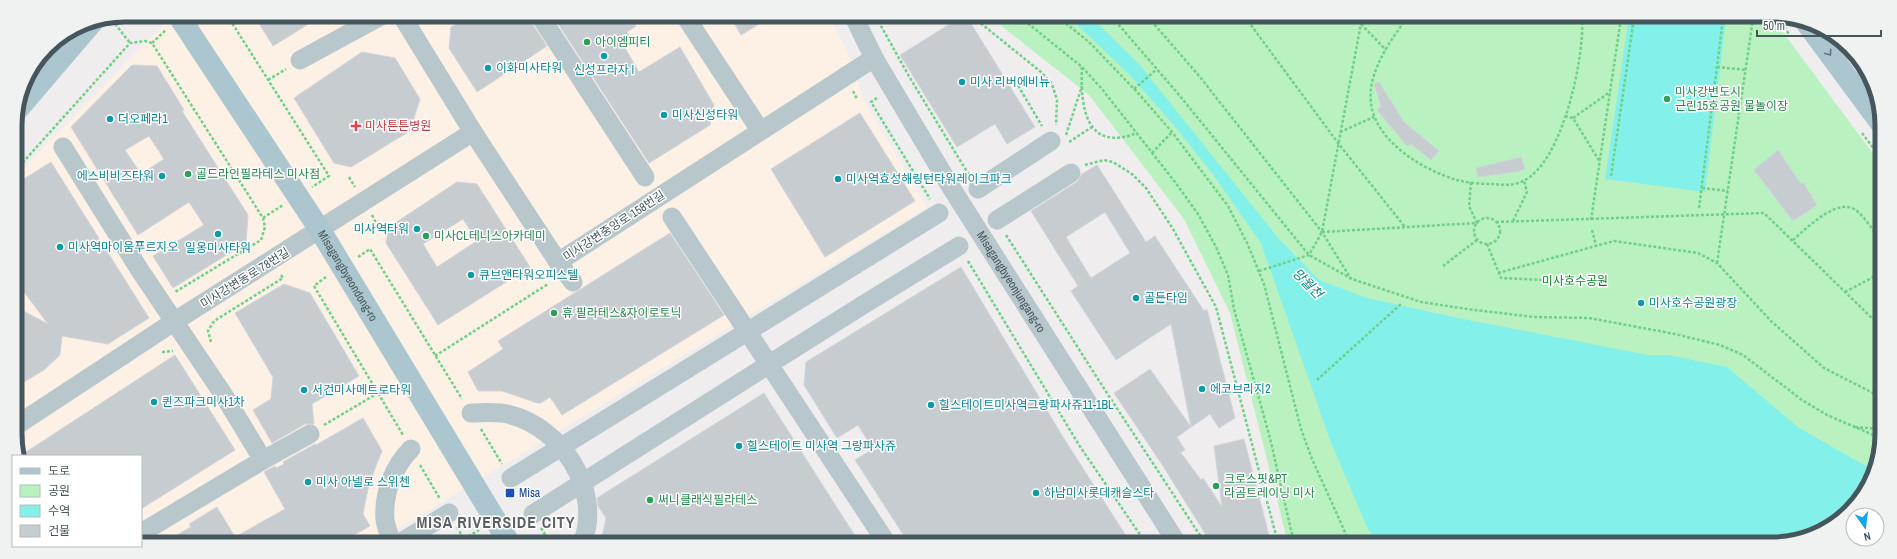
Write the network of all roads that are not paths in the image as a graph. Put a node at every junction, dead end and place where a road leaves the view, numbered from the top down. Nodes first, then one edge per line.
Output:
1 (183, 22) edge
2 (370, 22) edge
3 (406, 22) edge
4 (544, 22) edge
5 (689, 22) edge
6 (856, 22) edge
7 (85, 31) edge
8 (1812, 31) edge
9 (874, 58) junction
10 (300, 60) dead end
11 (25, 101) edge
12 (1874, 114) edge
13 (760, 130) junction
14 (473, 132) junction
15 (1061, 141) road end
16 (63, 147) dead end
17 (1071, 173) road end
18 (645, 178) dead end
19 (978, 189) road end
20 (939, 213) road end
21 (672, 217) dead end
22 (997, 220) road end
23 (320, 230) junction
24 (959, 246) road end
25 (558, 262) junction
26 (573, 282) dead end
27 (175, 321) junction
28 (748, 332) junction
29 (770, 364) junction
30 (471, 413) road end
31 (22, 422) edge
32 (310, 434) road end
33 (562, 448) junction
34 (411, 449) road end
35 (263, 460) junction
36 (511, 478) road end
37 (583, 483) junction
38 (449, 513) road end
39 (533, 514) road end
40 (142, 532) edge
41 (390, 537) edge
42 (410, 537) edge
43 (506, 537) edge
44 (584, 537) edge
45 (883, 537) edge
46 (1174, 537) edge

1 - 23 main road, Misagangbyeondong-ro
2 - 10 street
3 - 14 street, 미사강변중앙로 158번길
4 - 18 street
5 - 13 street
6 - 9 street, Misagangbyeonjungang-ro
7 - 11 main road
8 -> 12 main road
9 - 13 street, 미사강변중앙로 158번길
9 - 46 street, Misagangbyeonjungang-ro
13 - 25 street, 미사강변중앙로 158번길
14 - 23 street, 미사강변동로 78번길
14 - 25 street, 미사강변중앙로 158번길
15 - 19 street
16 - 27 street
17 - 22 street
20 - 28 street
21 - 28 street
23 - 27 street, 미사강변동로 78번길
23 - 43 main road, Misagangbyeondong-ro
24 - 29 street
25 - 26 street
27 - 31 street, 미사강변동로 78번길
27 - 35 street
28 - 29 street
28 - 33 street
29 - 37 street
29 - 45 street
30 - 33 street
32 - 35 street
33 - 36 street
33 - 37 street
34 - 41 street
35 - 40 street
37 - 39 street
37 - 44 street
38 - 42 street

